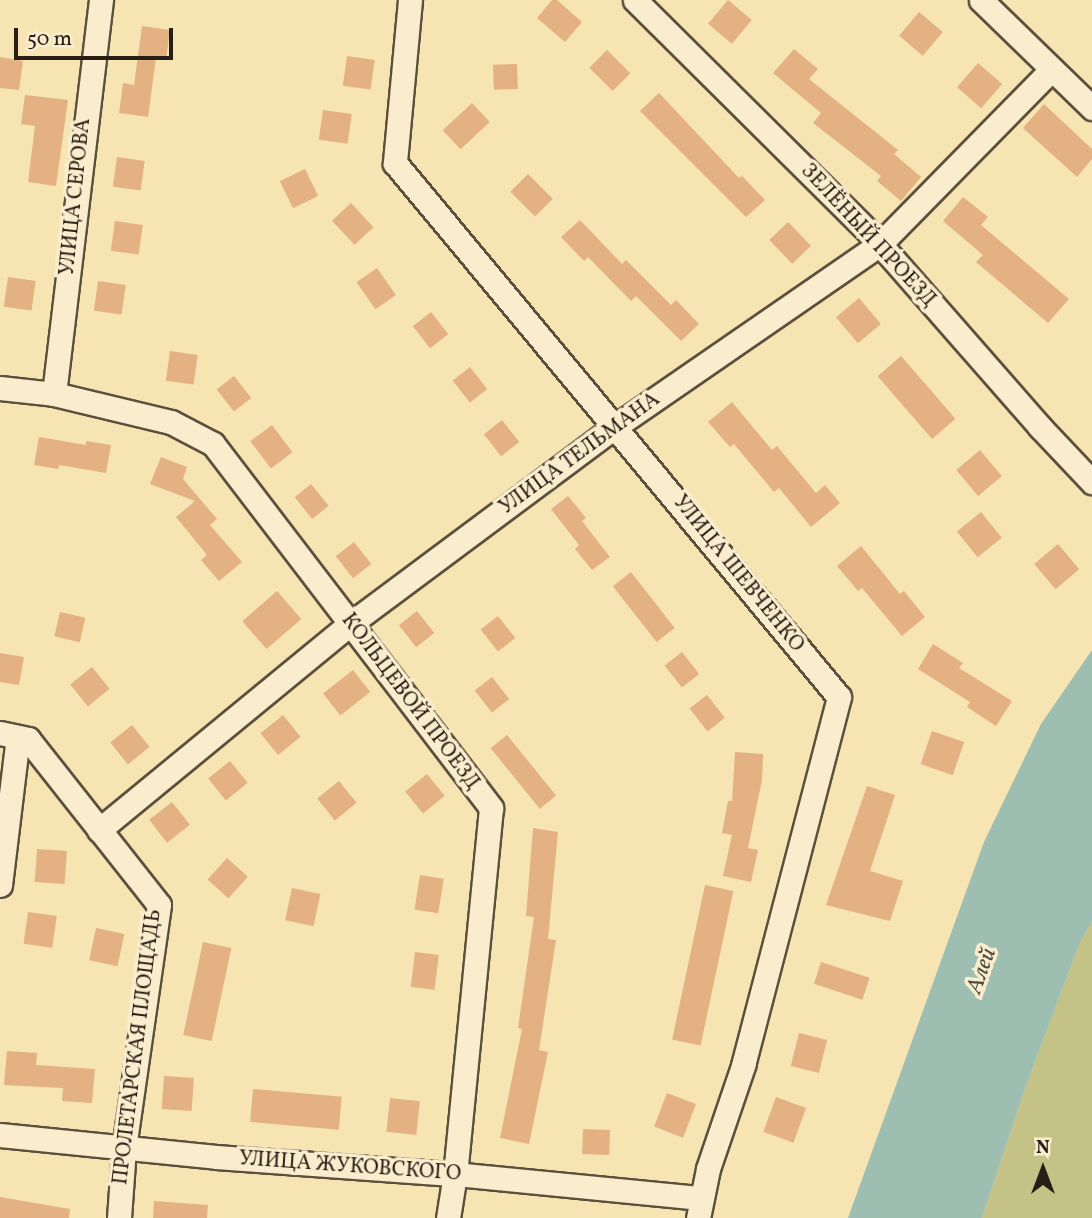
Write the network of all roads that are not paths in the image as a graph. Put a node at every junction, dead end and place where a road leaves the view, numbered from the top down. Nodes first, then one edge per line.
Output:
1 (101, 0) edge
2 (410, 0) edge
3 (635, 0) edge
4 (981, 0) edge
5 (1051, 70) junction
6 (1092, 108) edge
7 (880, 244) junction
8 (0, 388) edge
9 (54, 394) junction
10 (616, 426) junction
11 (1092, 482) edge
12 (350, 624) junction
13 (9, 735) edge
14 (99, 830) junction
15 (0, 885) edge
16 (0, 1135) edge
17 (124, 1148) junction
18 (455, 1174) junction
19 (699, 1208) edge
20 (119, 1218) edge
21 (448, 1218) edge

1 - 9 street, УЛИЦА СЕРОВА
2 - 10 street, УЛИЦА ШЕВЧЕНКО
3 - 7 street, ЗЕЛЁНЫЙ ПРОЕЗД
4 - 5 street
5 - 6 street
5 - 7 street, УЛИЦА ТЕЛЬМАНА
7 - 10 street, УЛИЦА ТЕЛЬМАНА
7 - 11 street, ЗЕЛЁНЫЙ ПРОЕЗД
8 - 9 street, КОЛЬЦЕВОЙ ПРОЕЗД
9 - 12 street, КОЛЬЦЕВОЙ ПРОЕЗД
10 - 12 street, УЛИЦА ТЕЛЬМАНА
10 - 19 street, УЛИЦА ШЕВЧЕНКО
12 - 14 street, УЛИЦА ТЕЛЬМАНА
12 - 18 street, КОЛЬЦЕВОЙ ПРОЕЗД
13 - 14 street, ПРОЛЕТАРСКАЯ ПЛОЩАДЬ
13 - 15 street
14 - 17 street, ПРОЛЕТАРСКАЯ ПЛОЩАДЬ
16 - 17 street, УЛИЦА ЖУКОВСКОГО
17 - 18 street, УЛИЦА ЖУКОВСКОГО
17 - 20 street, ПРОЛЕТАРСКАЯ ПЛОЩАДЬ
18 - 19 street, УЛИЦА ЖУКОВСКОГО
18 - 21 street, КОЛЬЦЕВОЙ ПРОЕЗД

